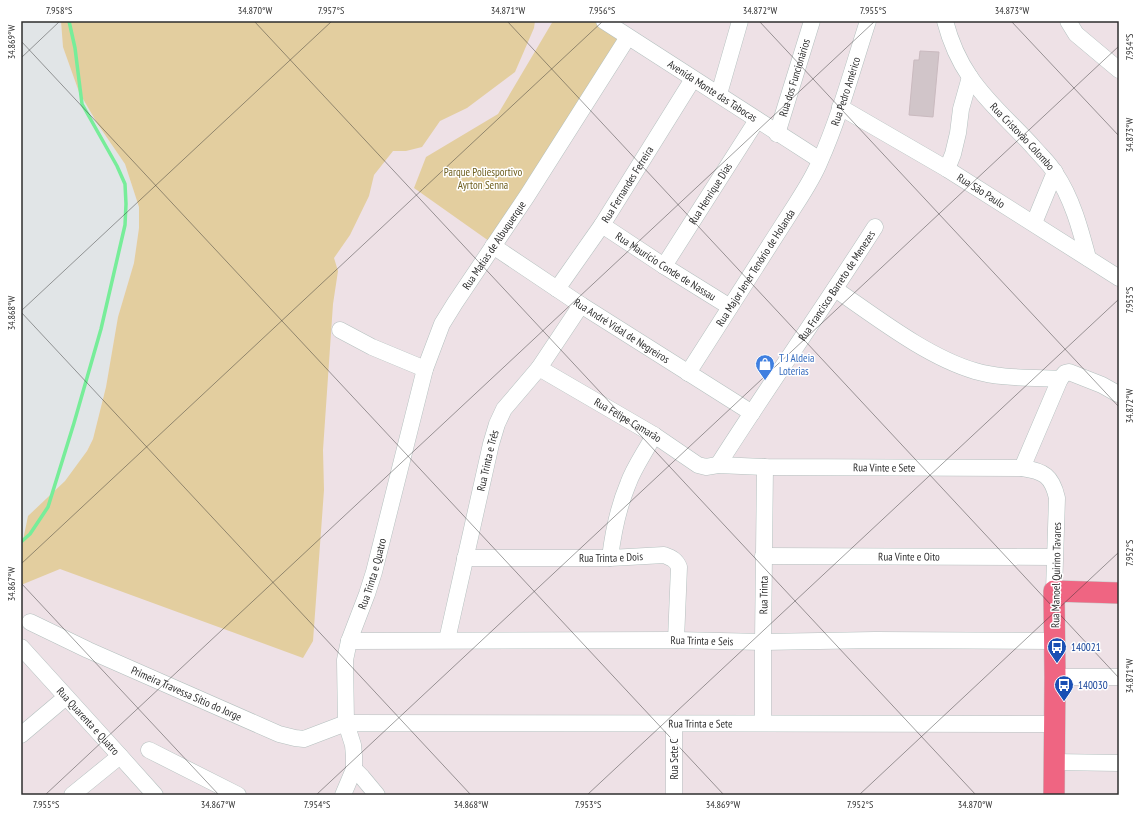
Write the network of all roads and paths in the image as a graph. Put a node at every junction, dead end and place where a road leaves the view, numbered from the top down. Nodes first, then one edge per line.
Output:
1 (604, 21) edge
2 (740, 21) edge
3 (812, 21) edge
4 (868, 21) edge
5 (945, 21) edge
6 (1068, 21) edge
7 (628, 36) junction
8 (1119, 70) edge
9 (970, 77) junction
10 (693, 78) junction
11 (719, 94) junction
12 (840, 107) junction
13 (757, 120) junction
14 (777, 134) junction
15 (820, 160) junction
16 (947, 169) junction
17 (1055, 172) junction
18 (1034, 223) junction
19 (602, 225) junction
20 (875, 226) dead end
21 (493, 246) junction
22 (1088, 258) junction
23 (664, 266) junction
24 (1119, 278) edge
25 (557, 289) junction
26 (835, 289) junction
27 (581, 305) junction
28 (730, 307) junction
29 (340, 330) dead end
30 (539, 368) junction
31 (425, 369) junction
32 (688, 373) junction
33 (1060, 379) junction
34 (1118, 394) dead end
35 (752, 413) junction
36 (410, 424) joint
37 (654, 435) junction
38 (718, 465) junction
39 (765, 467) junction
40 (1022, 468) junction
41 (1048, 477) joint
42 (763, 556) junction
43 (1054, 557) junction
44 (465, 558) junction
45 (610, 558) junction
46 (1054, 591) junction
47 (1119, 593) edge
48 (30, 622) dead end
49 (349, 640) junction
50 (447, 640) junction
51 (676, 640) junction
52 (1054, 641) junction
53 (763, 642) junction
54 (21, 647) edge
55 (1055, 677) junction
56 (1119, 677) edge
57 (66, 697) junction
58 (346, 723) junction
59 (763, 723) junction
60 (674, 724) junction
61 (1055, 724) junction
62 (21, 735) edge
63 (149, 750) dead end
64 (120, 756) junction
65 (1053, 762) junction
66 (1119, 763) edge
67 (354, 769) junction
68 (72, 795) edge
69 (155, 795) edge
70 (238, 795) edge
71 (343, 795) edge
72 (377, 795) edge
73 (674, 795) edge
74 (1054, 795) edge

1 - 7 street, Avenida Monte das Tabocas
2 - 11 street
3 - 14 street, Rua dos Funcionários
4 - 12 street, Rua Pedro Américo
5 - 9 street, Rua Cristovão Colombo
6 - 8 street
7 - 10 street, Avenida Monte das Tabocas
7 - 21 street, Rua Matias de Albuquerque
9 - 16 street
9 - 17 street, Rua Cristovão Colombo
10 - 11 street, Avenida Monte das Tabocas
10 - 19 street, Rua Fernandes Ferreira
11 - 13 street, Avenida Monte das Tabocas
12 - 15 street, Rua Pedro Américo
12 - 16 street, Rua São Paulo
13 - 14 street, Avenida Monte das Tabocas
13 - 23 street, Rua Henrique Dias
14 - 15 street, Avenida Monte das Tabocas
15 - 28 street, Rua Major Jener Tenório de Holanda
16 - 18 street, Rua São Paulo
17 - 18 street
17 - 22 street, Rua Cristovão Colombo
18 - 22 street, Rua São Paulo
19 - 23 street, Rua Maurício Conde de Nassau
19 - 25 street, Rua Fernandes Ferreira
20 - 26 street, Rua Francisco Barreto de Menezes
21 - 25 street, Rua André Vidal de Negreiros
21 - 31 street, Rua Matias de Albuquerque
22 - 24 street, Rua São Paulo
23 - 28 street, Rua Maurício Conde de Nassau
25 - 27 street, Rua André Vidal de Negreiros
26 - 33 street
26 - 35 street, Rua Francisco Barreto de Menezes
27 - 30 street, Rua Trinta e Três
27 - 32 street, Rua André Vidal de Negreiros
28 - 32 street, Rua Major Jener Tenório de Holanda
29 - 31 street
30 - 37 street, Rua Felipe Camarão
30 - 44 street, Rua Trinta e Três
31 - 36 street, Rua Matias de Albuquerque
32 - 35 street, Rua André Vidal de Negreiros
33 - 34 street
33 - 40 street
35 - 38 street, Rua Francisco Barreto de Menezes
36 - 49 street, Rua Trinta e Quatro
37 - 38 street, Rua Felipe Camarão
37 - 45 street
38 - 39 street, Rua Vinte e Sete
39 - 40 street, Rua Vinte e Sete
39 - 42 street, Rua Trinta
40 - 41 street, Rua Vinte e Sete
41 - 43 street, Rua Manoel Quirino Tavares
42 - 43 street, Rua Vinte e Oito
42 - 53 street, Rua Trinta
43 - 46 street, Rua Manoel Quirino Tavares
44 - 45 street, Rua Trinta e Dois
44 - 50 street, Rua Trinta e Três
45 - 51 street, Rua Trinta e Dois
46 - 47 main road
46 - 52 main road, Rua Manoel Quirino Tavares
48 - 58 street, Primeira Travessa Sítio do Jorge
49 - 50 street, Rua Trinta e Seis
49 - 58 street, Rua Trinta e Quatro
50 - 51 street, Rua Trinta e Seis
51 - 53 street, Rua Trinta e Seis
52 - 53 street, Rua Trinta e Seis
52 - 55 main road, Rua Manoel Quirino Tavares
53 - 59 street, Rua Trinta
54 - 57 street, Rua Quarenta e Quatro
55 - 56 street
55 - 61 main road, Rua Manoel Quirino Tavares
57 - 62 street
57 - 64 street, Rua Quarenta e Quatro
58 - 60 street, Rua Trinta e Sete
58 - 67 street, Rua Trinta e Quatro
59 - 60 street, Rua Trinta e Sete
59 - 61 street, Rua Trinta e Sete
60 - 73 street, Rua Sete C
61 - 65 main road, Rua Manoel Quirino Tavares
63 - 70 street
64 - 68 street
64 - 69 street, Rua Quarenta e Quatro
65 - 66 street
65 - 74 main road, Rua Manoel Quirino Tavares
67 - 71 street
67 - 72 street

